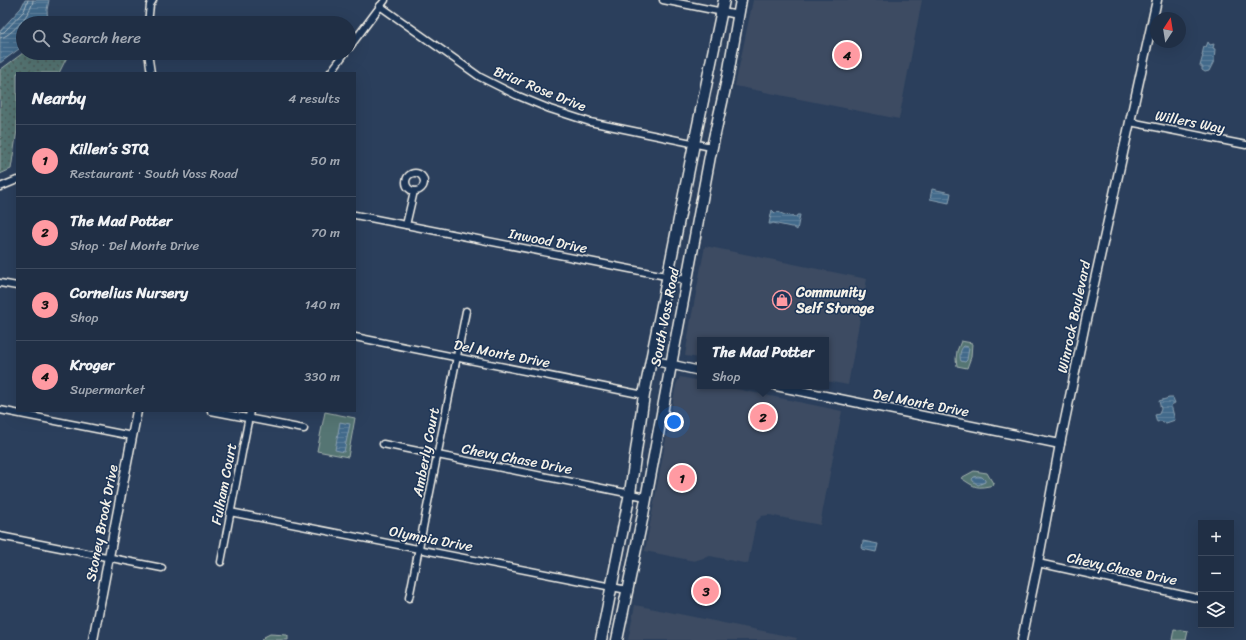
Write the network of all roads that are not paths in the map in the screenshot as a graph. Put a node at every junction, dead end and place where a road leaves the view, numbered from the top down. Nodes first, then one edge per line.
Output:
1 (153, 0) edge
2 (663, 0) edge
3 (724, 0) edge
4 (741, 0) edge
5 (1157, 0) edge
6 (383, 3) edge
7 (722, 12) junction
8 (738, 15) junction
9 (149, 16) edge
10 (356, 39) edge
11 (149, 60) edge
12 (340, 60) edge
13 (151, 72) edge
14 (331, 72) edge
15 (1130, 122) junction
16 (694, 144) junction
17 (1246, 146) edge
18 (711, 147) junction
19 (16, 180) edge
20 (0, 187) edge
21 (414, 191) dead end
22 (356, 215) edge
23 (406, 226) junction
24 (676, 231) junction
25 (695, 234) junction
26 (667, 277) junction
27 (686, 280) junction
28 (0, 283) edge
29 (16, 286) edge
30 (466, 311) dead end
31 (356, 337) edge
32 (457, 358) junction
33 (651, 360) junction
34 (670, 365) junction
35 (697, 370) edge
36 (791, 389) edge
37 (644, 395) junction
38 (0, 410) edge
39 (137, 412) edge
40 (216, 412) edge
41 (250, 412) edge
42 (248, 418) junction
43 (304, 429) dead end
44 (132, 436) junction
45 (383, 444) dead end
46 (1060, 444) junction
47 (438, 455) junction
48 (630, 493) junction
49 (646, 497) junction
50 (230, 512) junction
51 (0, 536) edge
52 (419, 549) junction
53 (109, 556) junction
54 (221, 562) dead end
55 (1038, 564) junction
56 (162, 568) dead end
57 (612, 587) junction
58 (627, 590) junction
59 (1198, 597) edge
60 (409, 598) dead end
61 (93, 640) edge
62 (601, 640) edge
63 (617, 640) edge
64 (1022, 640) edge

1 - 9 street
2 - 7 street
3 - 7 main road, South Voss Road
4 - 8 main road, South Voss Road
5 - 15 street, Winrock Boulevard
6 - 10 street
6 - 16 street, Briar Rose Drive
7 - 8 street
7 - 16 main road, South Voss Road
8 - 18 main road, South Voss Road
11 - 13 street
12 - 14 street
15 - 17 street, Willers Way
15 - 46 street, Winrock Boulevard
16 - 18 street, Briar Rose Drive
16 - 24 main road, South Voss Road
18 - 25 main road, South Voss Road
19 - 20 street
21 - 23 street
22 - 23 street, Inwood Drive
23 - 26 street, Inwood Drive
24 - 25 main road
24 - 26 main road, South Voss Road
25 - 27 main road, South Voss Road
26 - 27 street, Inwood Drive
26 - 33 main road, South Voss Road
27 - 34 main road, South Voss Road
28 - 29 street
30 - 32 street, Amberly Court
31 - 32 street, Del Monte Drive
32 - 37 street, Del Monte Drive
32 - 47 street, Amberly Court
33 - 34 street
33 - 37 main road, South Voss Road
34 - 35 street
34 - 49 main road, South Voss Road
36 - 46 street, Del Monte Drive
37 - 48 main road, South Voss Road
38 - 44 street
39 - 44 street, Stoney Brook Drive
40 - 42 street
41 - 42 street, Fulham Court
42 - 43 street
42 - 50 street, Fulham Court
44 - 53 street, Stoney Brook Drive
45 - 47 street, Chevy Chase Drive
46 - 55 street, Winrock Boulevard
47 - 48 street, Chevy Chase Drive
47 - 52 street, Amberly Court
48 - 49 street, Chevy Chase Drive
48 - 57 main road, South Voss Road
49 - 58 main road, South Voss Road
50 - 52 street, Olympia Drive
50 - 54 street, Fulham Court
51 - 53 street
52 - 57 street, Olympia Drive
52 - 60 street, Amberly Court
53 - 56 street
53 - 61 street, Stoney Brook Drive
55 - 59 street, Chevy Chase Drive
55 - 64 street, Winrock Boulevard
57 - 58 street, Olympia Drive
57 - 62 main road, South Voss Road
58 - 63 main road, South Voss Road

